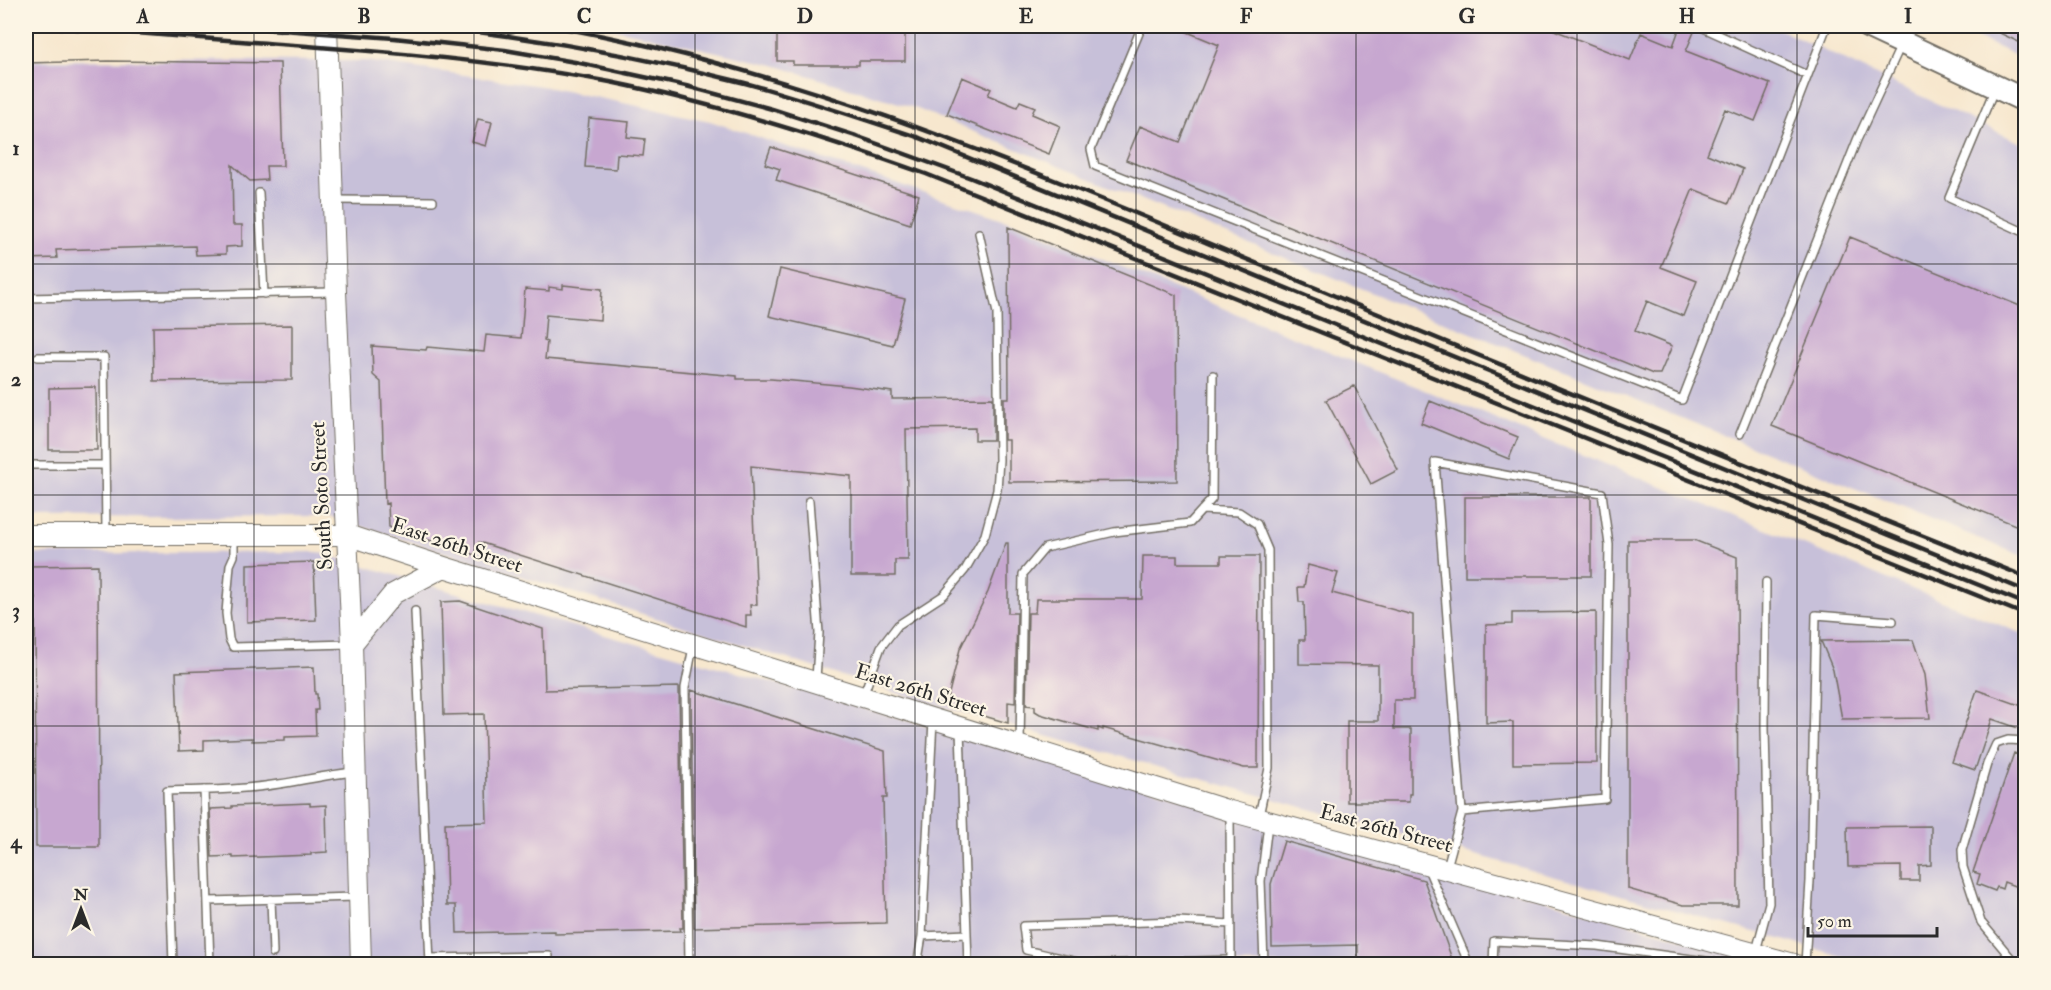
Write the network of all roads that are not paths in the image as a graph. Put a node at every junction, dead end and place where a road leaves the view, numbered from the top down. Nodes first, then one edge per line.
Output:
1 (327, 26) edge
2 (1142, 26) edge
3 (1699, 26) edge
4 (1827, 26) edge
5 (1867, 26) edge
6 (1902, 42) junction
7 (1807, 75) junction
8 (1996, 87) junction
9 (2025, 101) edge
10 (259, 194) dead end
11 (332, 200) junction
12 (433, 201) dead end
13 (980, 233) dead end
14 (2025, 233) edge
15 (336, 292) junction
16 (264, 294) junction
17 (26, 298) edge
18 (38, 357) dead end
19 (1213, 375) dead end
20 (1740, 434) dead end
21 (26, 465) edge
22 (105, 465) junction
23 (809, 501) dead end
24 (1202, 510) junction
25 (26, 535) edge
26 (106, 535) junction
27 (233, 535) junction
28 (347, 535) junction
29 (444, 567) junction
30 (1766, 582) dead end
31 (415, 611) dead end
32 (1893, 621) dead end
33 (352, 644) junction
34 (693, 644) junction
35 (816, 682) junction
36 (863, 697) junction
37 (933, 719) junction
38 (960, 727) junction
39 (2025, 741) edge
40 (1020, 746) junction
41 (356, 772) junction
42 (204, 790) junction
43 (1230, 811) junction
44 (1462, 812) junction
45 (1263, 820) junction
46 (1426, 864) junction
47 (1447, 870) junction
48 (359, 897) junction
49 (271, 899) junction
50 (208, 901) junction
51 (1231, 924) junction
52 (967, 934) junction
53 (922, 936) junction
54 (1713, 942) junction
55 (273, 953) dead end
56 (1756, 954) junction
57 (549, 956) dead end
58 (430, 961) edge
59 (1231, 962) edge
60 (1713, 963) edge
61 (173, 964) edge
62 (210, 964) edge
63 (361, 964) edge
64 (689, 964) edge
65 (913, 964) edge
66 (968, 964) edge
67 (1263, 964) edge
68 (1469, 964) edge
69 (1493, 964) edge
70 (1794, 964) edge
71 (1805, 964) edge
72 (2016, 964) edge

1 - 11 street, South Soto Street
2 - 7 lane
3 - 7 lane
4 - 7 lane
5 - 6 main road
6 - 8 main road
6 - 20 lane
8 - 9 main road
8 - 14 lane
10 - 16 lane
11 - 12 lane
11 - 15 street, South Soto Street
13 - 36 lane
15 - 16 lane
15 - 28 street, South Soto Street
16 - 17 lane
18 - 22 lane
19 - 24 lane
21 - 22 lane
22 - 26 lane
23 - 35 lane
24 - 40 lane
24 - 45 lane
25 - 26 street, East 26th Street
26 - 27 street, East 26th Street
27 - 28 street, East 26th Street
27 - 33 lane
28 - 29 street, East 26th Street
28 - 33 street, South Soto Street
29 - 33 street
29 - 34 street, East 26th Street
30 - 56 lane
31 - 58 lane
32 - 71 lane
33 - 41 street, South Soto Street
34 - 35 street, East 26th Street
34 - 64 lane
35 - 36 street, East 26th Street
36 - 37 street, East 26th Street
37 - 38 street, East 26th Street
37 - 53 lane
38 - 40 street, East 26th Street
38 - 52 lane
39 - 72 lane
40 - 43 street, East 26th Street
41 - 42 lane
41 - 48 street, South Soto Street
42 - 50 lane
42 - 61 lane
43 - 45 street, East 26th Street
43 - 51 lane
44 - 44 lane
44 - 47 lane
45 - 46 street, East 26th Street
45 - 67 lane
46 - 47 street, East 26th Street
46 - 68 lane
47 - 54 street, East 26th Street
48 - 49 lane
48 - 63 street, South Soto Street
49 - 50 lane
49 - 55 lane
50 - 62 lane
51 - 59 lane
51 - 59 lane
52 - 53 lane
52 - 66 lane
53 - 65 lane
54 - 56 street, East 26th Street
54 - 60 lane
56 - 70 street, East 26th Street
57 - 58 lane
60 - 69 lane

